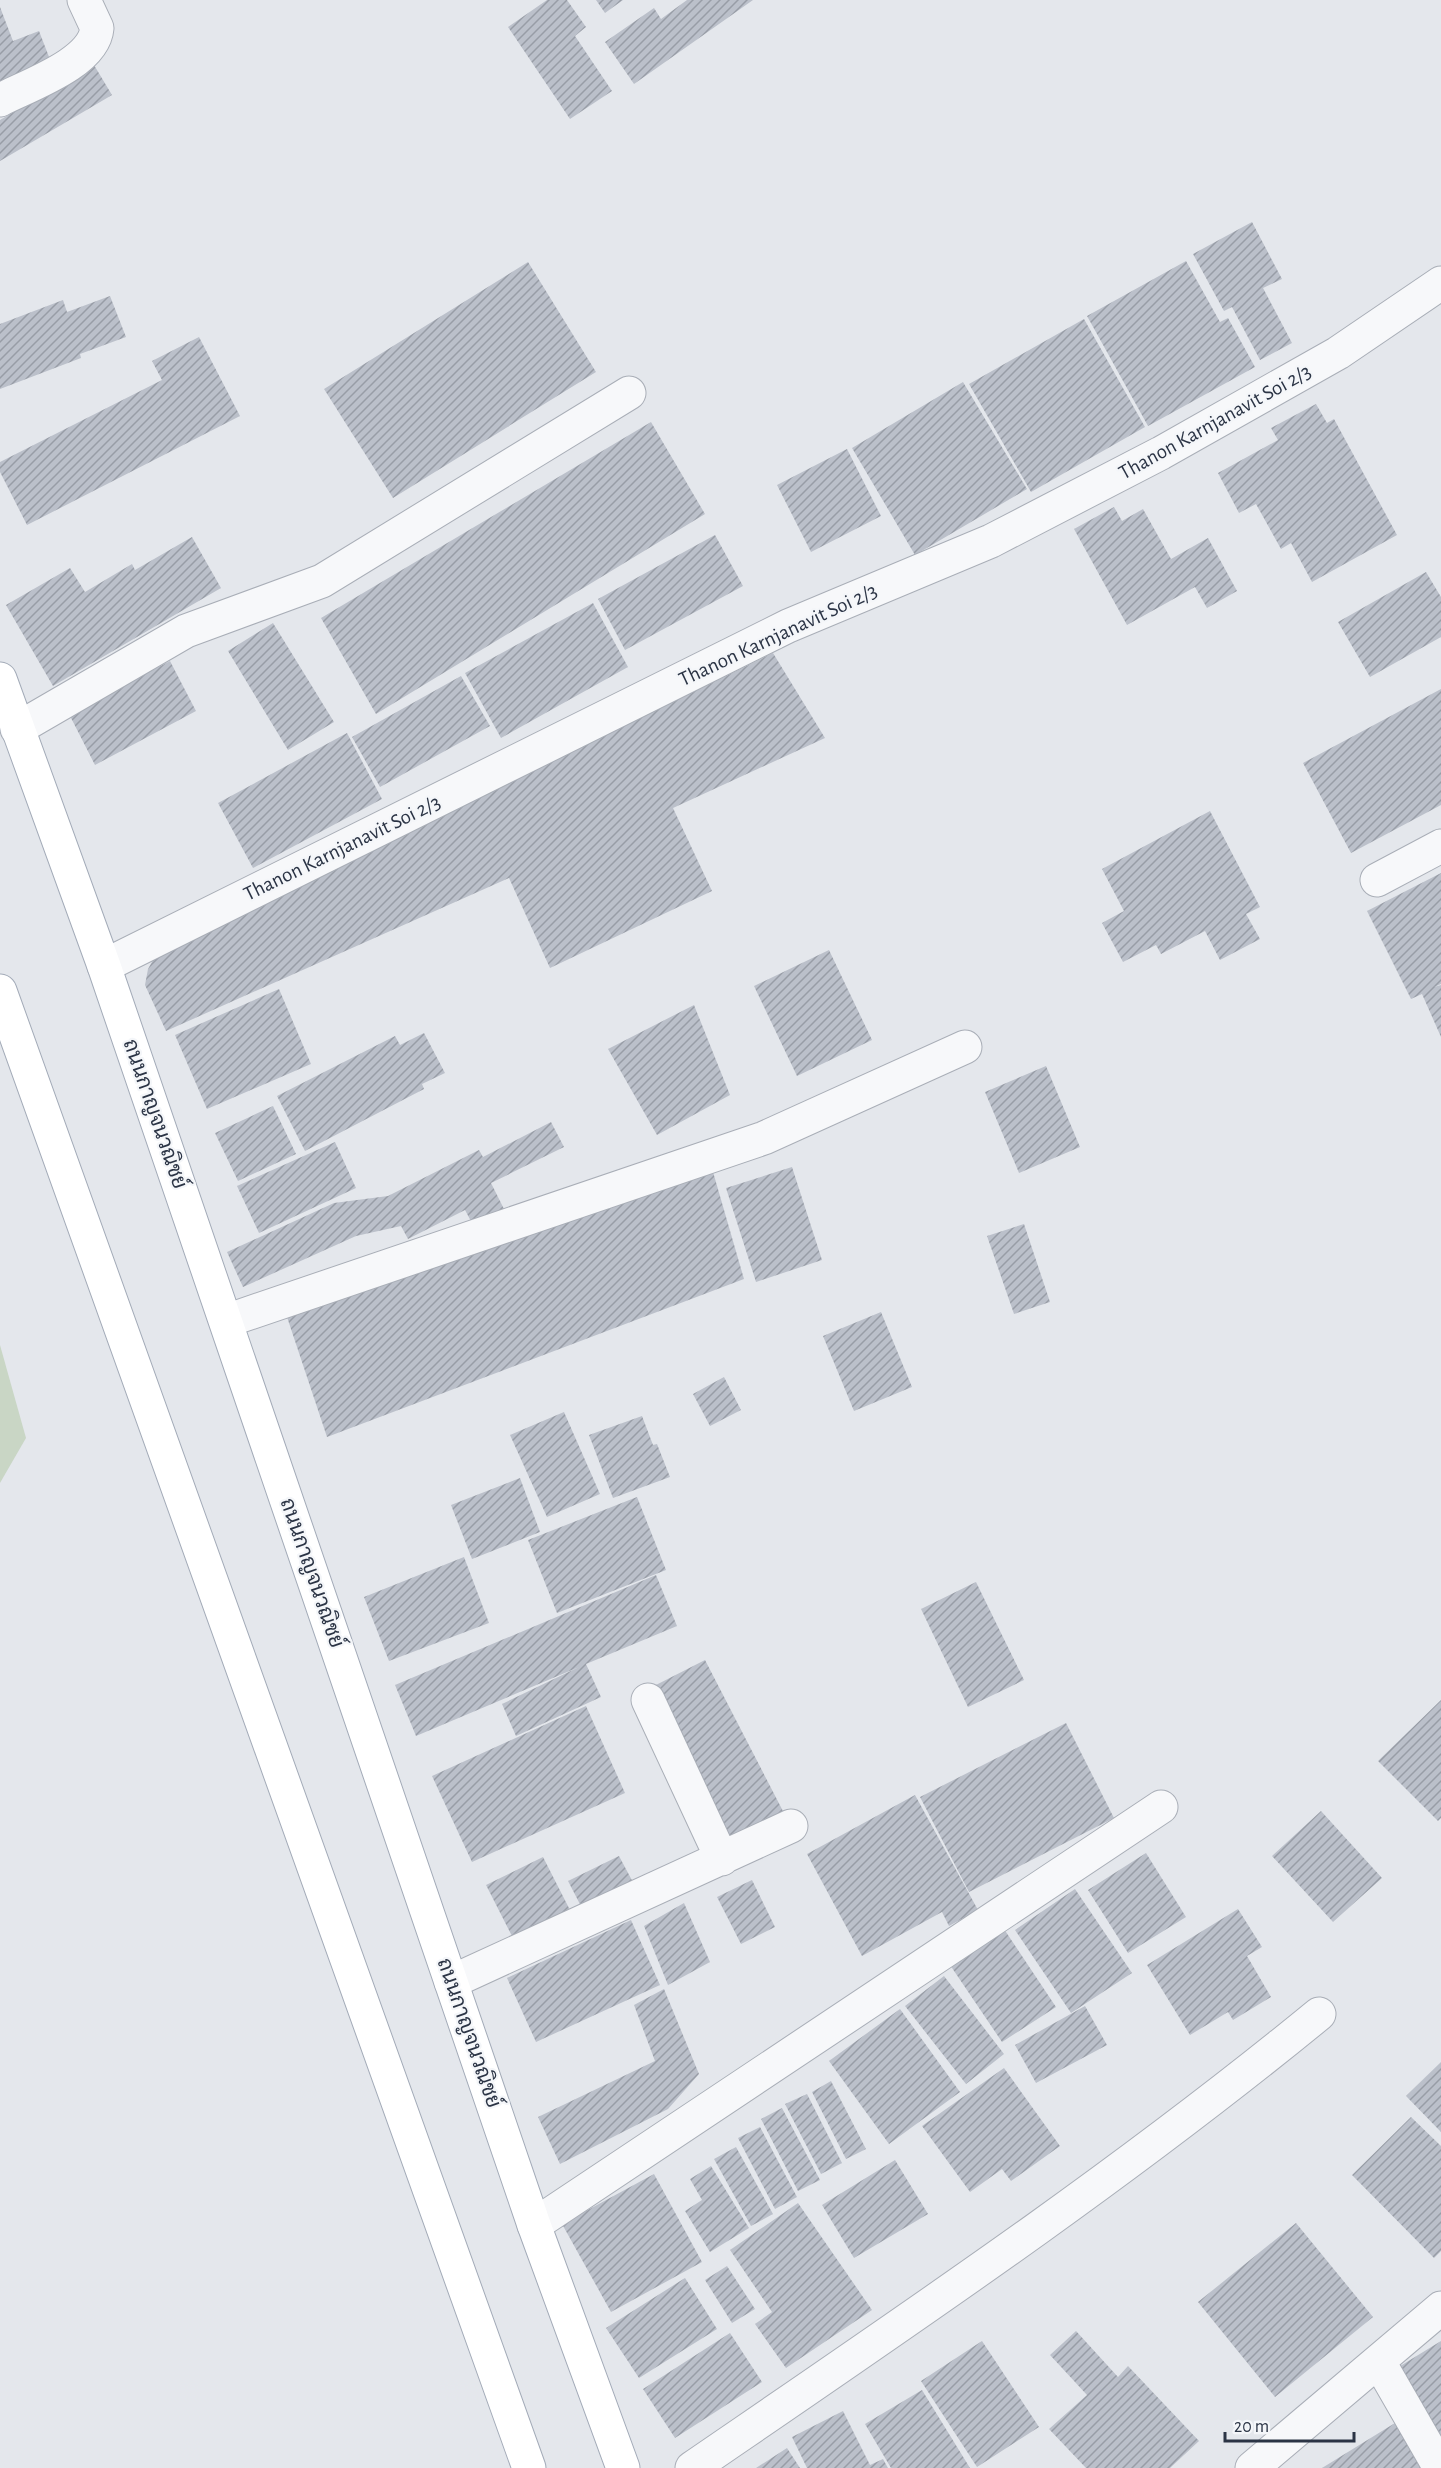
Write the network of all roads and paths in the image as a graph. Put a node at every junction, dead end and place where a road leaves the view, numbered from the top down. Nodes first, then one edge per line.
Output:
1 (84, 0) edge
2 (0, 100) edge
3 (1441, 283) edge
4 (628, 393) dead end
5 (0, 679) edge
6 (17, 729) junction
7 (1441, 846) edge
8 (1377, 880) dead end
9 (104, 966) junction
10 (0, 991) edge
11 (965, 1047) dead end
12 (226, 1321) junction
13 (648, 1700) dead end
14 (1161, 1807) dead end
15 (791, 1826) dead end
16 (722, 1858) junction
17 (451, 1982) junction
18 (1318, 2014) dead end
19 (534, 2225) junction
20 (1441, 2308) edge
21 (1379, 2362) junction
22 (529, 2468) edge
23 (623, 2468) edge
24 (692, 2468) edge
25 (1252, 2468) edge
26 (1440, 2468) edge

1 - 2 street
3 - 9 street, Thanon Karnjanavit Soi 2/3
4 - 6 street
5 - 6 main road, ถนนกาญจนวณิชย์
6 - 9 main road, ถนนกาญจนวณิชย์
7 - 8 street
9 - 12 main road, ถนนกาญจนวณิชย์
10 - 22 main road
11 - 12 street
12 - 17 main road, ถนนกาญจนวณิชย์
13 - 16 street
14 - 19 street
15 - 16 street
16 - 17 street
17 - 19 main road, ถนนกาญจนวณิชย์
18 - 24 street
19 - 23 main road, ถนนกาญจนวณิชย์
20 - 21 street
21 - 25 street
21 - 26 street

